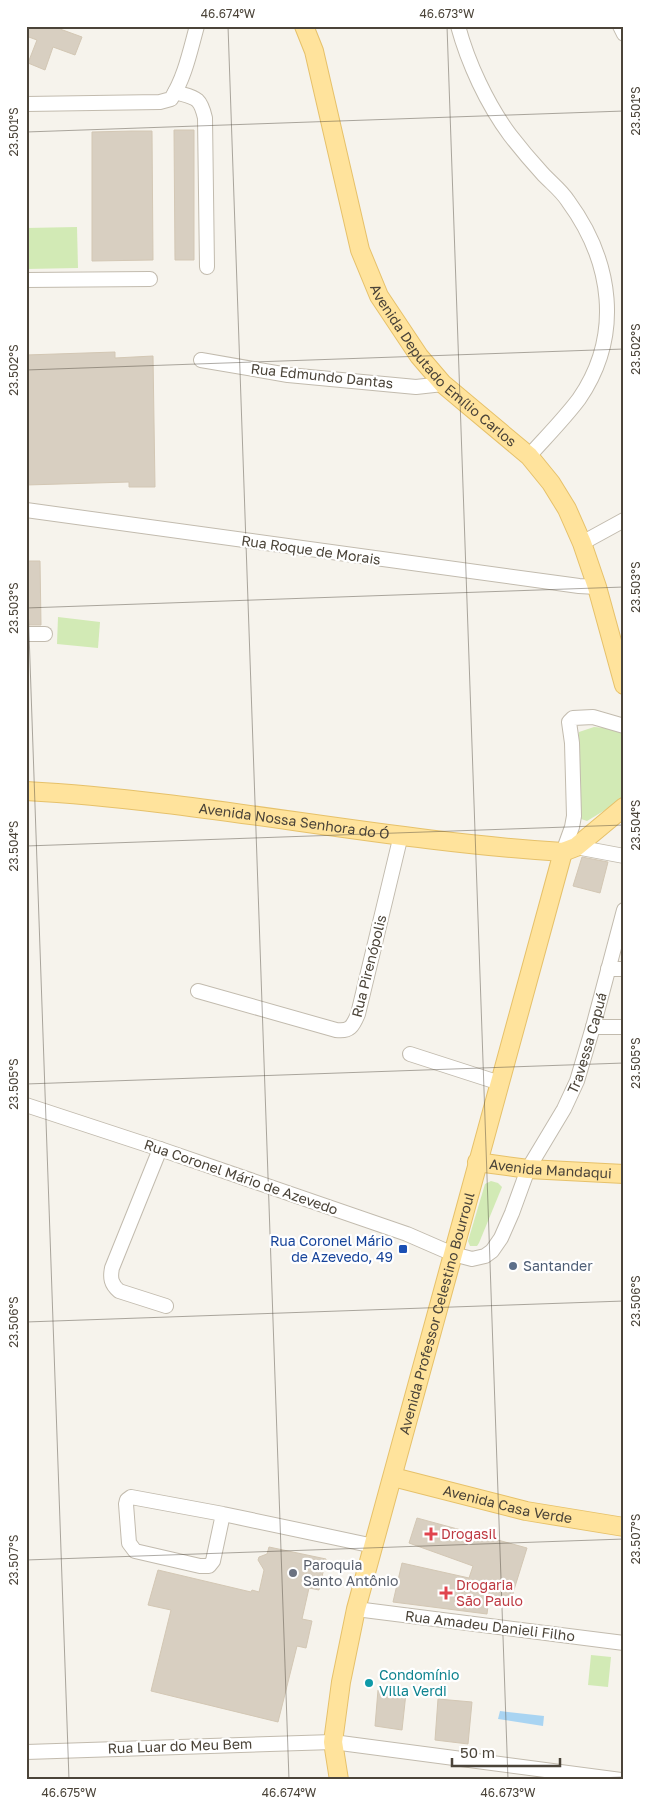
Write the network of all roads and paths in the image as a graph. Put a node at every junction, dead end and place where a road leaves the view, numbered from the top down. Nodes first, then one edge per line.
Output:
1 (197, 26) edge
2 (304, 26) edge
3 (458, 26) edge
4 (620, 26) edge
5 (624, 34) edge
6 (175, 92) junction
7 (26, 104) edge
8 (207, 266) dead end
9 (150, 279) dead end
10 (26, 280) edge
11 (201, 360) dead end
12 (443, 384) junction
13 (528, 456) junction
14 (26, 510) edge
15 (624, 520) edge
16 (582, 543) junction
17 (597, 587) junction
18 (26, 634) edge
19 (45, 634) dead end
20 (624, 684) edge
21 (624, 726) edge
22 (26, 791) edge
23 (624, 807) edge
24 (401, 836) junction
25 (570, 849) junction
26 (624, 856) edge
27 (624, 910) edge
28 (608, 969) junction
29 (624, 969) edge
30 (198, 991) dead end
31 (593, 1026) junction
32 (624, 1027) edge
33 (410, 1054) dead end
34 (500, 1083) junction
35 (26, 1105) edge
36 (160, 1148) junction
37 (478, 1162) junction
38 (528, 1168) junction
39 (624, 1174) edge
40 (453, 1254) junction
41 (166, 1306) dead end
42 (393, 1477) junction
43 (223, 1514) junction
44 (624, 1526) edge
45 (374, 1546) junction
46 (356, 1609) junction
47 (624, 1643) edge
48 (333, 1742) junction
49 (26, 1752) edge
50 (339, 1780) edge
51 (621, 1780) edge

1 - 6 street
2 - 12 main road, Avenida Deputado Emílio Carlos
3 - 13 street
4 - 5 street
6 - 7 street
6 - 8 street
9 - 10 street
11 - 12 street, Rua Edmundo Dantas
12 - 13 main road, Avenida Deputado Emílio Carlos
13 - 16 main road, Avenida Deputado Emílio Carlos
14 - 17 street, Rua Roque de Morais
15 - 16 street
16 - 17 main road, Avenida Deputado Emílio Carlos
17 - 20 main road, Avenida Deputado Emílio Carlos
18 - 19 street
21 - 25 street
22 - 24 main road, Avenida Nossa Senhora do Ó
23 - 25 main road
24 - 25 main road, Avenida Nossa Senhora do Ó
24 - 30 street, Rua Pirenópolis
25 - 26 street
25 - 34 main road, Avenida Professor Celestino Bourroul
27 - 28 street, Travessa Capuá
28 - 29 street
28 - 31 street, Travessa Capuá
31 - 32 street
31 - 38 street, Travessa Capuá
33 - 34 street
34 - 37 main road, Avenida Professor Celestino Bourroul
35 - 36 street, Rua Coronel Mário de Azevedo
36 - 40 street, Rua Coronel Mário de Azevedo
36 - 41 street
37 - 38 main road, Avenida Mandaqui
37 - 40 main road, Avenida Professor Celestino Bourroul
38 - 39 main road, Avenida Mandaqui
38 - 40 street, Travessa Capuá
40 - 42 main road, Avenida Professor Celestino Bourroul
42 - 44 main road, Avenida Casa Verde
42 - 45 main road, Avenida Professor Celestino Bourroul
43 - 43 street
43 - 45 street
45 - 46 main road, Avenida Professor Celestino Bourroul
46 - 47 street, Rua Amadeu Danieli Filho
46 - 48 main road, Avenida Professor Celestino Bourroul
48 - 49 street, Rua Luar do Meu Bem
48 - 50 main road, Avenida Professor Celestino Bourroul
48 - 51 street, Rua Luar do Meu Bem

